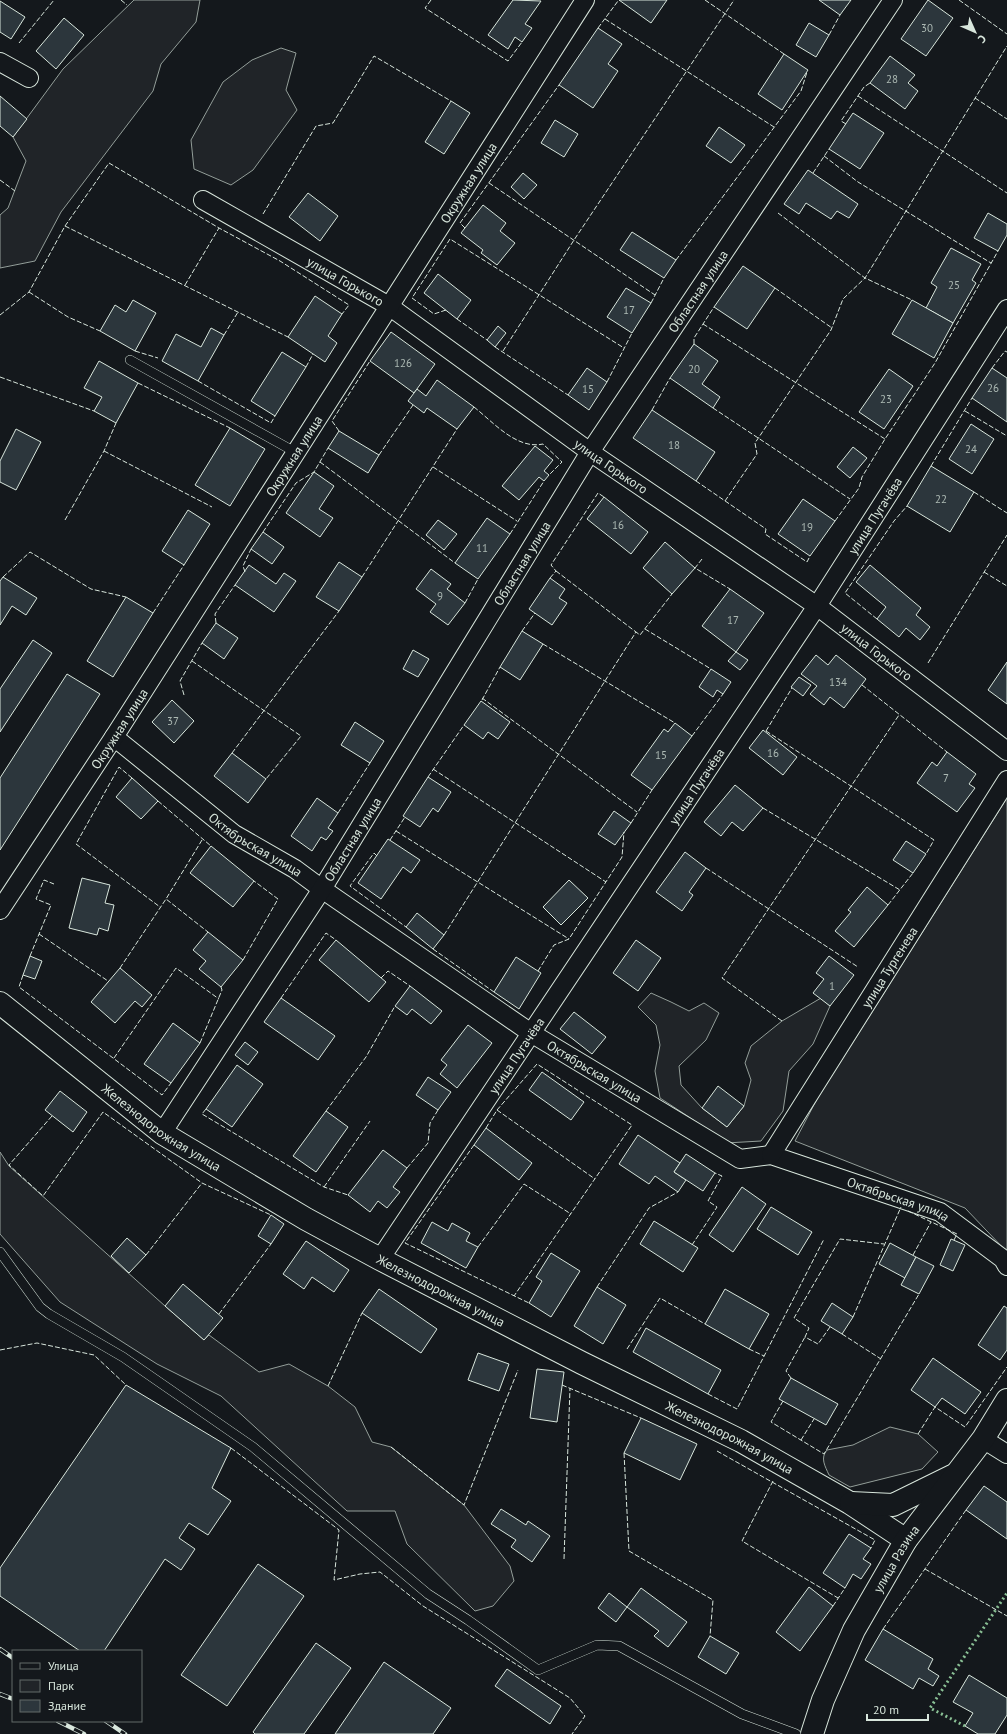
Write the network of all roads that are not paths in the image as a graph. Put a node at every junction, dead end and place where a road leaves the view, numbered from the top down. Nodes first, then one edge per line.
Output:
1 (585, 0) edge
2 (893, 0) edge
3 (0, 62) edge
4 (29, 78) dead end
5 (203, 200) dead end
6 (389, 306) junction
7 (1007, 309) edge
8 (130, 360) dead end
9 (295, 452) junction
10 (590, 452) junction
11 (817, 606) junction
12 (114, 737) junction
13 (1007, 751) edge
14 (1007, 780) edge
15 (322, 888) junction
16 (0, 910) edge
17 (0, 1003) edge
18 (530, 1033) junction
19 (162, 1133) junction
20 (771, 1155) junction
21 (0, 1252) edge
22 (380, 1259) junction
23 (1007, 1266) edge
24 (1007, 1400) edge
25 (983, 1439) junction
26 (1007, 1454) edge
27 (957, 1473) junction
28 (850, 1503) junction
29 (906, 1540) junction
30 (796, 1734) edge
31 (812, 1734) edge

1 - 6 street, Окружная улица
2 - 10 street, Областная улица
3 - 4 street
5 - 6 street, улица Горького
6 - 9 street, Окружная улица
6 - 10 street, улица Горького
7 - 11 street, улица Пугачёва
8 - 9 lane
9 - 12 street, Окружная улица
10 - 11 street, улица Горького
10 - 15 street, Областная улица
11 - 13 street, улица Горького
11 - 18 street, улица Пугачёва
12 - 15 street, Октябрьская улица
12 - 16 street, Окружная улица
14 - 20 street, улица Тургенева
15 - 18 street, Октябрьская улица
15 - 19 street, Областная улица
17 - 19 street, Железнодорожная улица
18 - 20 street, Октябрьская улица
18 - 22 street, улица Пугачёва
19 - 22 street, Железнодорожная улица
20 - 23 street, Октябрьская улица
21 - 30 lane
22 - 28 street, Железнодорожная улица
24 - 25 street, улица Разина
25 - 26 street
25 - 27 street, улица Разина
27 - 28 street
27 - 29 street, улица Разина
28 - 29 street, Железнодорожная улица
29 - 31 street, улица Разина

